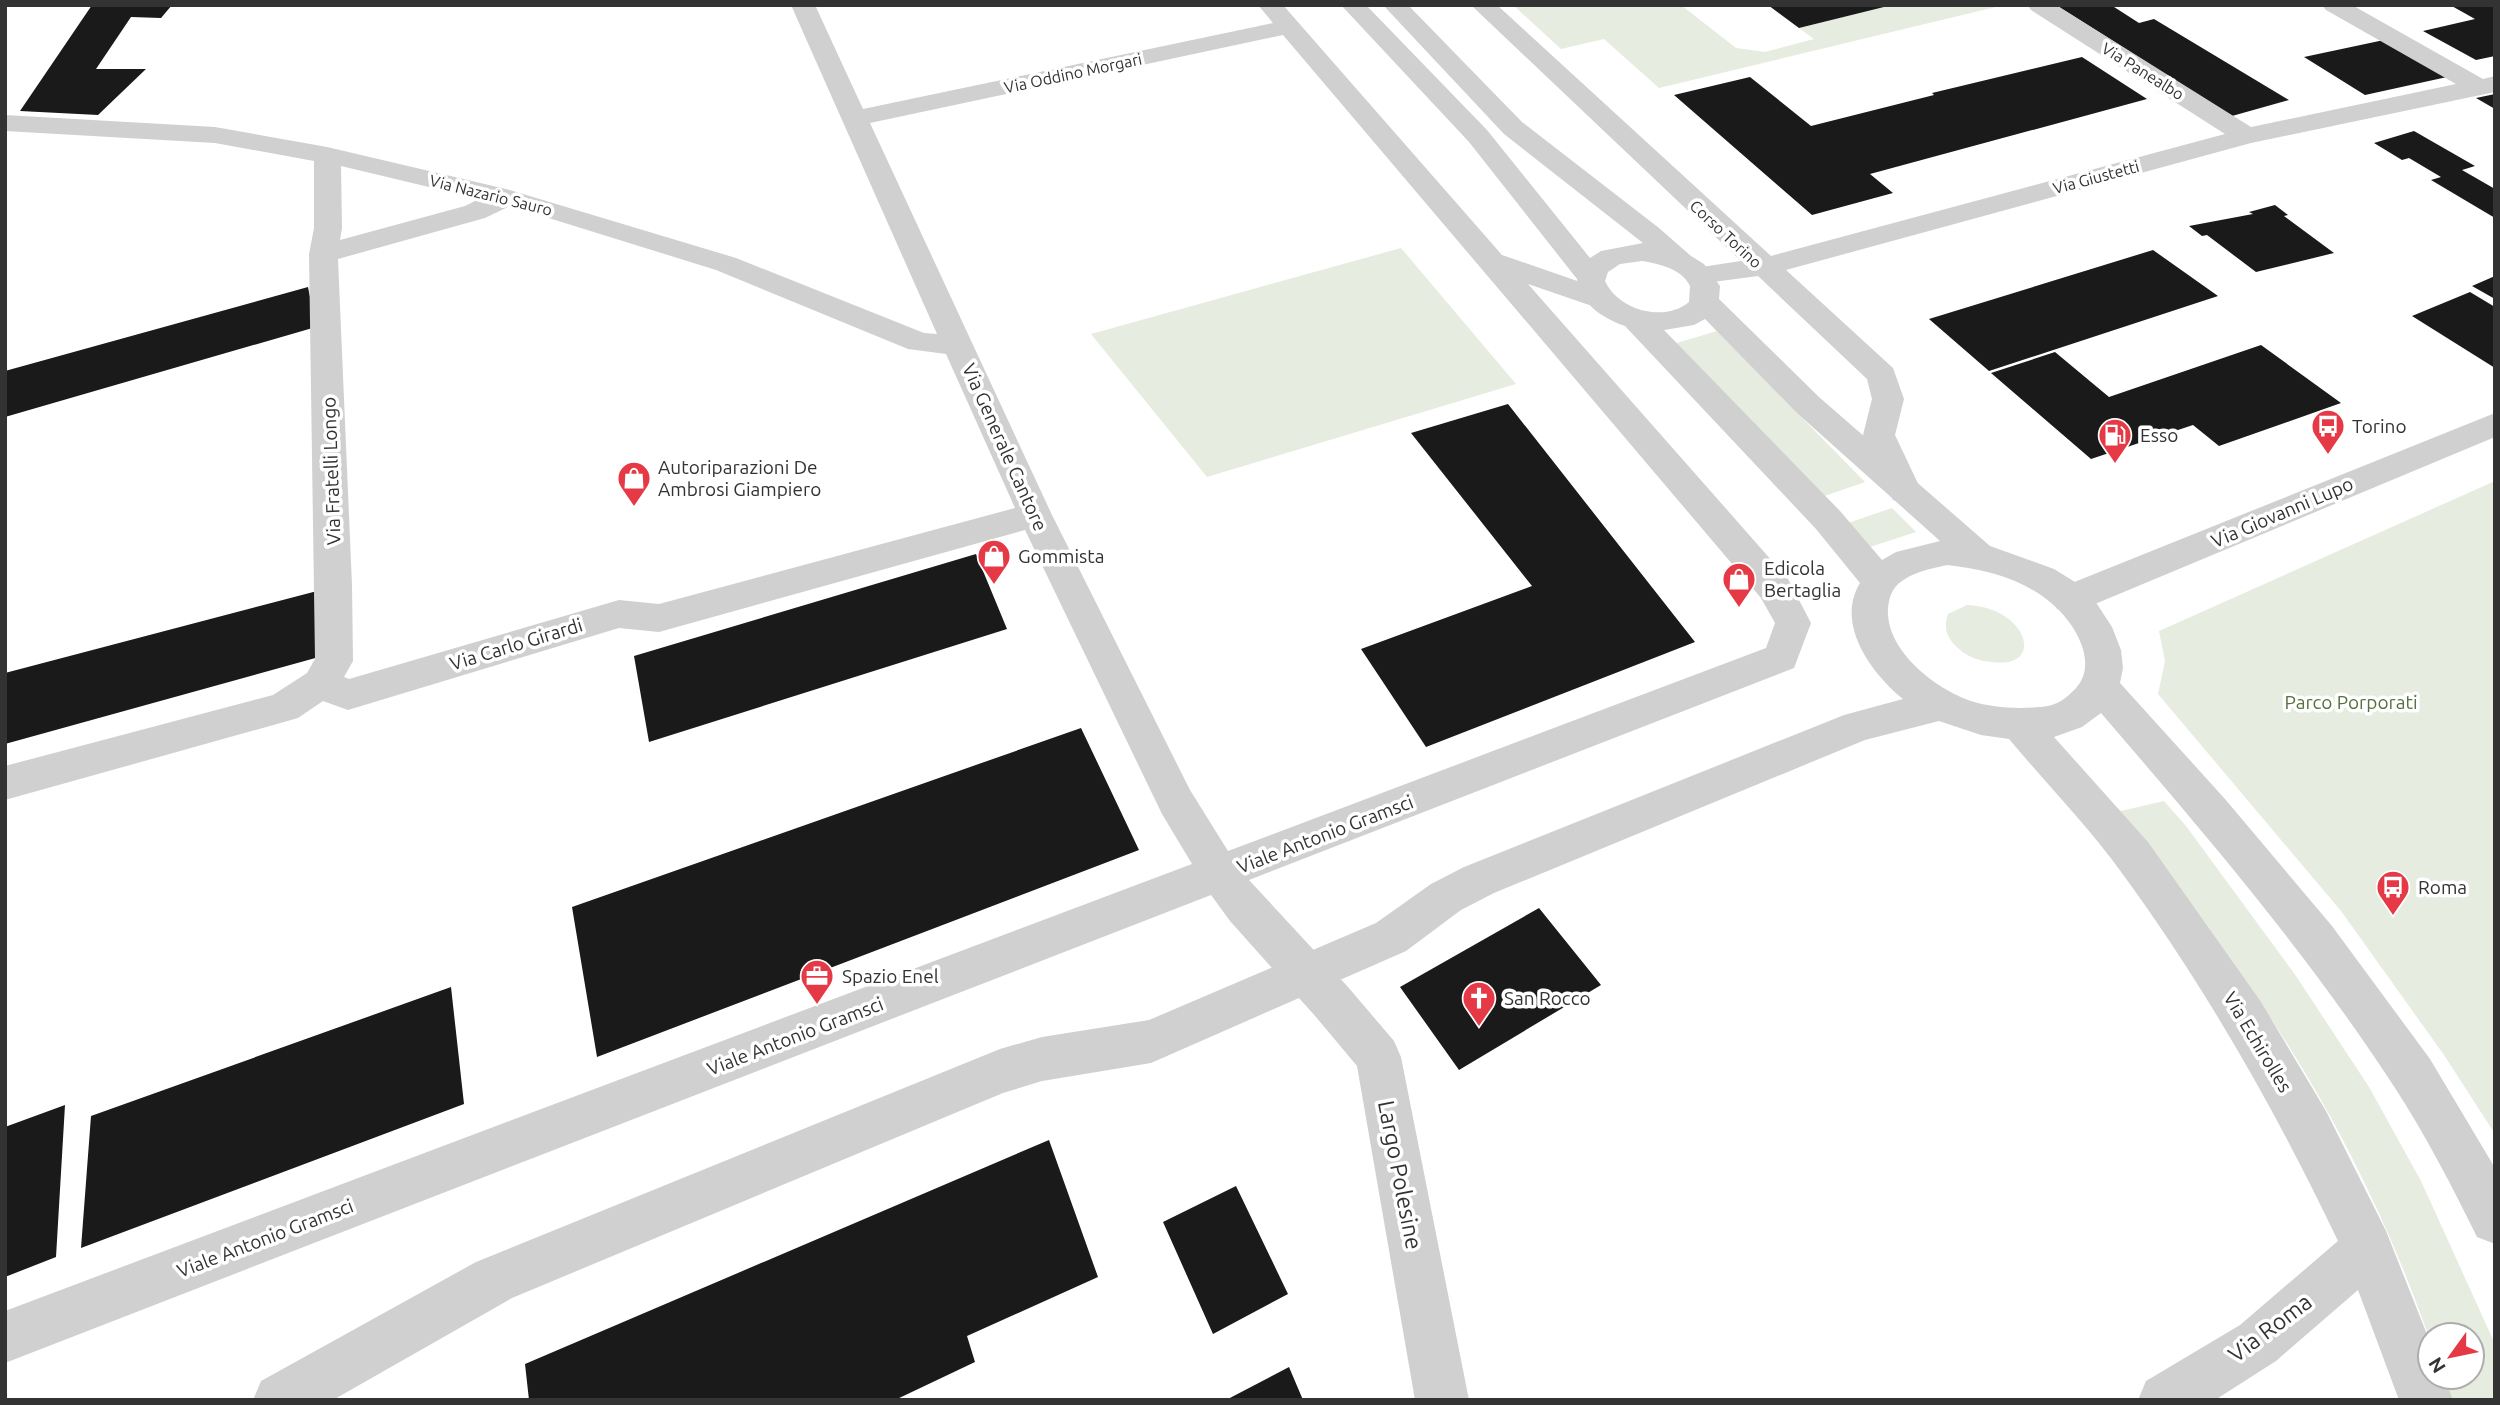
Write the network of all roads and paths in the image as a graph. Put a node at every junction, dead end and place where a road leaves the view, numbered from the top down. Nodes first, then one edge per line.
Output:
1 (803, 5) edge
2 (1353, 5) edge
3 (1395, 5) edge
4 (1483, 5) edge
5 (2039, 5) edge
6 (2334, 5) edge
7 (1279, 16) edge
8 (2487, 86) edge
9 (856, 118) junction
10 (5, 123) edge
11 (2247, 136) junction
12 (327, 155) junction
13 (506, 197) junction
14 (323, 254) junction
15 (1487, 259) junction
16 (1762, 267) junction
17 (1694, 279) junction
18 (1594, 288) junction
19 (1636, 320) junction
20 (958, 345) junction
21 (2495, 424) edge
22 (1905, 492) junction
23 (1035, 515) junction
24 (1977, 554) junction
25 (1878, 580) junction
26 (2070, 599) junction
27 (320, 684) junction
28 (2101, 687) junction
29 (1941, 705) junction
30 (2020, 725) junction
31 (5, 783) edge
32 (1220, 874) junction
33 (1307, 975) junction
34 (2495, 1219) edge
35 (2368, 1249) junction
36 (5, 1337) edge
37 (280, 1400) edge
38 (1443, 1400) edge
39 (2165, 1400) edge
40 (2426, 1400) edge

1 - 9 street, Via Generale Cantore
2 - 18 street
3 - 17 street, Corso Torino
4 - 16 street, Corso Torino
5 - 11 street, Via Panealbo
6 - 8 street
7 - 9 street, Via Oddino Morgari
7 - 15 street
8 - 11 street, Via Giustetti
9 - 20 street, Via Generale Cantore
10 - 12 street, Via Nazario Sauro
11 - 16 street, Via Giustetti
12 - 13 street, Via Nazario Sauro
12 - 14 street, Via Fratelli Longo
13 - 14 street
13 - 20 street, Via Nazario Sauro
14 - 27 street, Via Fratelli Longo
15 - 18 street
15 - 32 street, Viale Antonio Gramsci
16 - 17 street, Via Giustetti
16 - 22 street, Corso Torino
17 - 18 street
17 - 19 street
17 - 22 street, Corso Torino
18 - 19 street
19 - 25 street
20 - 23 street, Via Generale Cantore
21 - 26 street, Via Giovanni Lupo
22 - 24 street, Corso Torino
23 - 27 street, Via Carlo Girardi
23 - 32 street, Via Generale Cantore
24 - 25 street
24 - 26 street
25 - 29 street
26 - 28 street
27 - 31 street
28 - 30 street
28 - 34 street
29 - 30 street
29 - 33 street
30 - 35 street, Via Echirolles
32 - 33 street, Via Generale Cantore
32 - 36 street, Viale Antonio Gramsci
33 - 37 street
33 - 38 street, Largo Polesine
35 - 39 street, Via Roma
35 - 40 street, Via Echirolles

